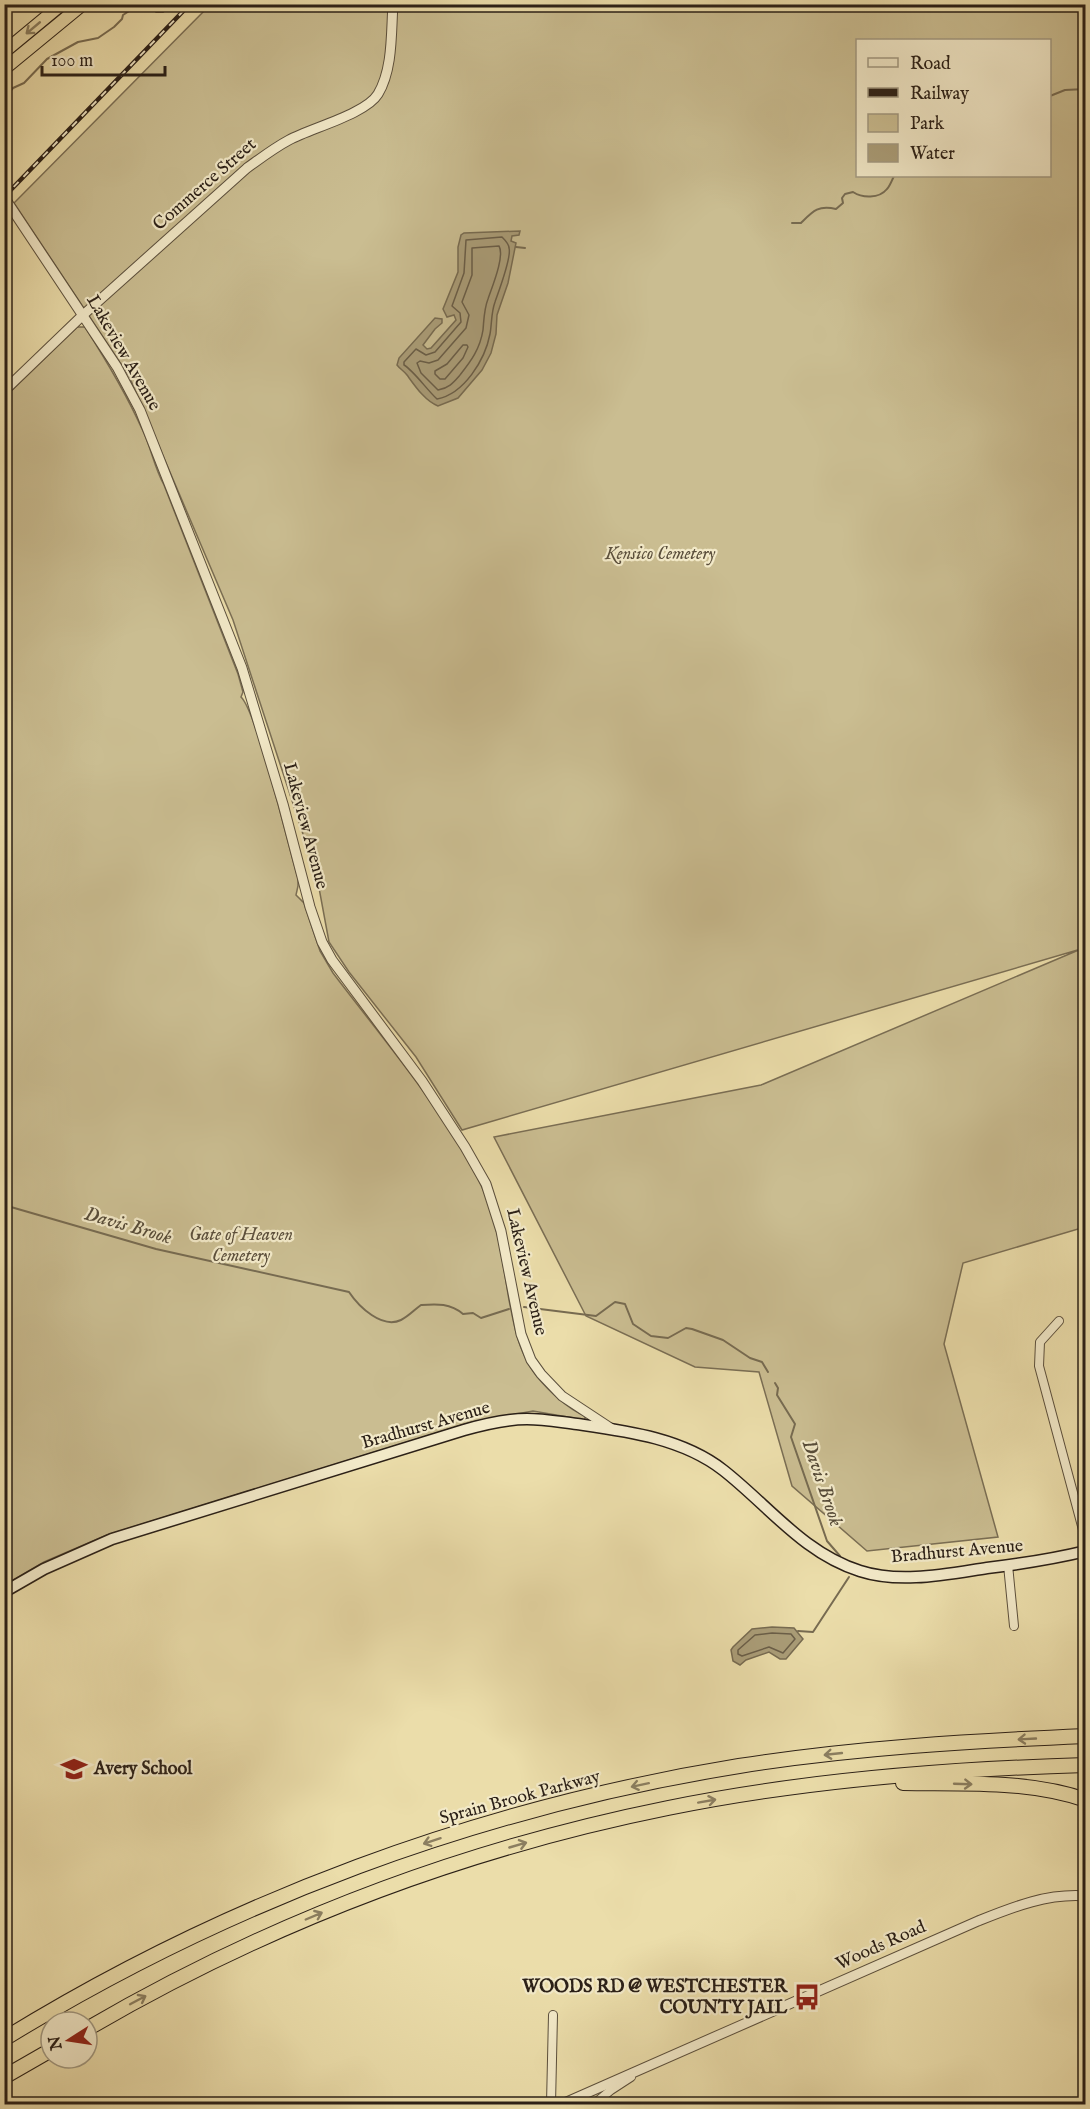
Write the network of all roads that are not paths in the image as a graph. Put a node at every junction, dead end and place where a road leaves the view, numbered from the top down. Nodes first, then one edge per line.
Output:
1 (62, 4) edge
2 (83, 4) edge
3 (393, 4) edge
4 (4, 52) edge
5 (4, 69) edge
6 (4, 197) edge
7 (83, 315) junction
8 (4, 392) edge
9 (1059, 1321) dead end
10 (612, 1429) junction
11 (1086, 1541) edge
12 (1086, 1551) edge
13 (1008, 1565) junction
14 (4, 1592) edge
15 (1014, 1626) dead end
16 (1086, 1736) edge
17 (1086, 1765) edge
18 (841, 1781) junction
19 (1086, 1800) edge
20 (1086, 1896) edge
21 (553, 2015) dead end
22 (99, 2022) edge
23 (4, 2039) edge
24 (39, 2057) edge
25 (641, 2071) junction
26 (4, 2077) edge
27 (551, 2104) edge
28 (562, 2104) edge
29 (594, 2104) edge

1 -> 4 highway
2 - 5 highway
3 - 7 street, Commerce Street
6 - 7 street, Lakeview Avenue
7 - 8 street, Commerce Street
7 - 10 street, Lakeview Avenue
9 - 11 street
10 - 13 main road, Bradhurst Avenue
10 - 14 main road, Bradhurst Avenue
12 - 13 main road, Bradhurst Avenue
13 - 15 street
16 -> 23 highway, Sprain Brook Parkway
17 - 18 highway
18 -> 19 highway
22 -> 18 highway
20 - 25 street, Woods Road
21 - 27 street
24 - 26 highway
25 - 28 street, Woods Road
25 - 29 street

